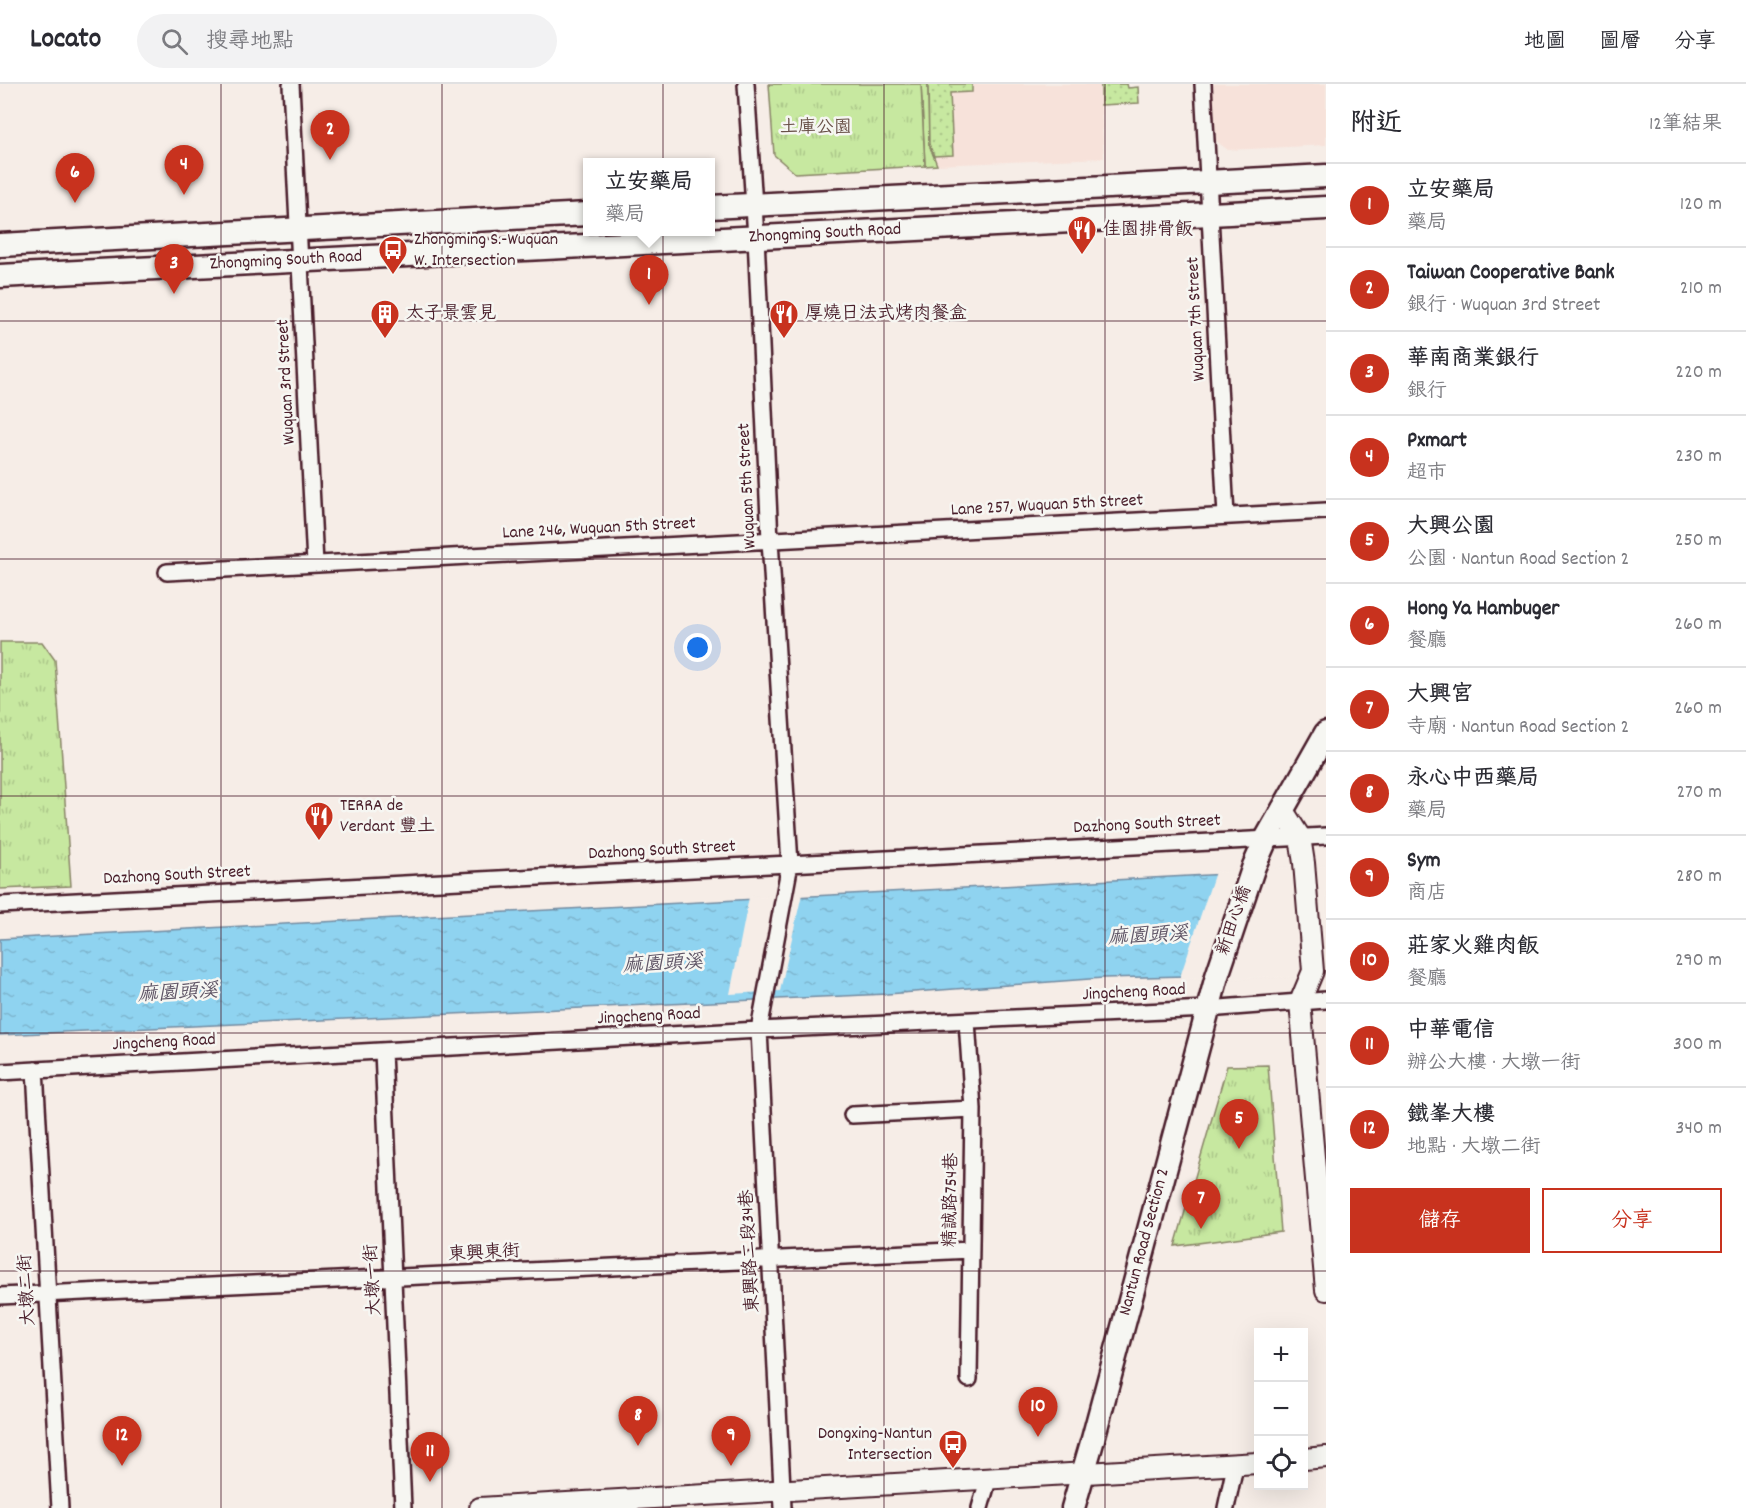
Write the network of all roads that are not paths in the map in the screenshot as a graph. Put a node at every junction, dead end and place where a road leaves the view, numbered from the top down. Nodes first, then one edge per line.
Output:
1 (291, 84) edge
2 (746, 84) edge
3 (1203, 84) edge
4 (1326, 176) edge
5 (1208, 181) junction
6 (754, 204) junction
7 (715, 207) edge
8 (1326, 208) edge
9 (1211, 213) junction
10 (583, 214) edge
11 (299, 229) junction
12 (756, 237) junction
13 (0, 245) edge
14 (300, 261) junction
15 (0, 276) edge
16 (1326, 512) edge
17 (1226, 516) junction
18 (770, 540) junction
19 (315, 564) junction
20 (167, 572) dead end
21 (1326, 733) edge
22 (1282, 809) junction
23 (1326, 836) edge
24 (1300, 837) junction
25 (1266, 839) junction
26 (790, 864) junction
27 (0, 905) edge
28 (1217, 976) joint
29 (1326, 1000) edge
30 (1300, 1002) junction
31 (764, 1008) joint
32 (1207, 1009) junction
33 (967, 1021) junction
34 (759, 1030) junction
35 (383, 1051) junction
36 (35, 1070) junction
37 (0, 1072) edge
38 (973, 1109) junction
39 (852, 1115) dead end
40 (971, 1250) junction
41 (771, 1260) junction
42 (393, 1279) junction
43 (1326, 1290) edge
44 (48, 1294) junction
45 (0, 1296) edge
46 (969, 1379) dead end
47 (1326, 1457) edge
48 (1308, 1459) edge
49 (1254, 1464) edge
50 (1235, 1466) junction
51 (1082, 1473) junction
52 (988, 1480) junction
53 (783, 1500) edge
54 (60, 1508) edge
55 (403, 1508) edge
56 (480, 1508) edge
57 (980, 1508) edge
58 (1073, 1508) edge
59 (1226, 1508) edge

1 - 11 street, Wuquan 3rd Street
2 - 6 street, Wuquan 5th Street
3 - 5 street, Wuquan 7th Street
4 - 5 main road, Zhongming South Road
5 - 6 main road, Zhongming South Road
5 - 9 street, Wuquan 7th Street
6 - 7 main road, Zhongming South Road
6 - 12 street, Wuquan 5th Street
8 - 9 main road, Zhongming South Road
9 - 12 main road, Zhongming South Road
9 - 17 street, Wuquan 7th Street
10 - 11 main road, Zhongming South Road
11 - 13 main road, Zhongming South Road
11 - 14 street, Wuquan 3rd Street
12 - 14 main road, Zhongming South Road
12 - 18 street, Wuquan 5th Street
14 - 15 main road, Zhongming South Road
14 - 19 street, Wuquan 3rd Street
16 - 17 street, Lane 257, Wuquan 5th Street
17 - 18 street, Lane 257, Wuquan 5th Street
18 - 19 street, Lane 246, Wuquan 5th Street
18 - 26 street, Wuquan 5th Street
19 - 20 street
21 - 22 main road, 新田心橋
22 - 24 street
22 - 25 main road, 新田心橋
23 - 24 street, Dazhong South Street
24 - 25 street, Dazhong South Street
24 - 30 street
25 - 26 street, Dazhong South Street
25 - 28 main road, 新田心橋
26 - 27 street, Dazhong South Street
26 - 31 street, Wuquan 5th Street
28 - 32 main road, Nantun Road Section 2
29 - 30 street, Jingcheng Road
30 - 32 street, Jingcheng Road
30 - 43 street
31 - 34 street, 東興路二段34巷
32 - 33 street, Jingcheng Road
32 - 51 main road, Nantun Road Section 2
33 - 34 street, Jingcheng Road
33 - 38 street, 精誠路754巷
34 - 35 street, Jingcheng Road
34 - 41 street, 東興路二段34巷
35 - 36 street, Jingcheng Road
35 - 42 street, 大墩一街
36 - 37 street, Jingcheng Road
36 - 44 street, 大墩二街
38 - 39 street
38 - 40 street, 精誠路754巷
40 - 41 street, 東興東街
40 - 46 street, 精誠路754巷
41 - 42 street, 東興東街
41 - 53 street, 東興路二段34巷
42 - 44 street, 東興東街
42 - 55 street, 大墩一街
44 - 45 street, 東興東街
44 - 54 street, 大墩二街
47 - 48 street
49 - 50 street
50 - 51 street
50 - 59 street
51 - 52 street
51 - 58 main road, Nantun Road Section 2
52 - 53 street
52 - 57 street
53 - 56 street

